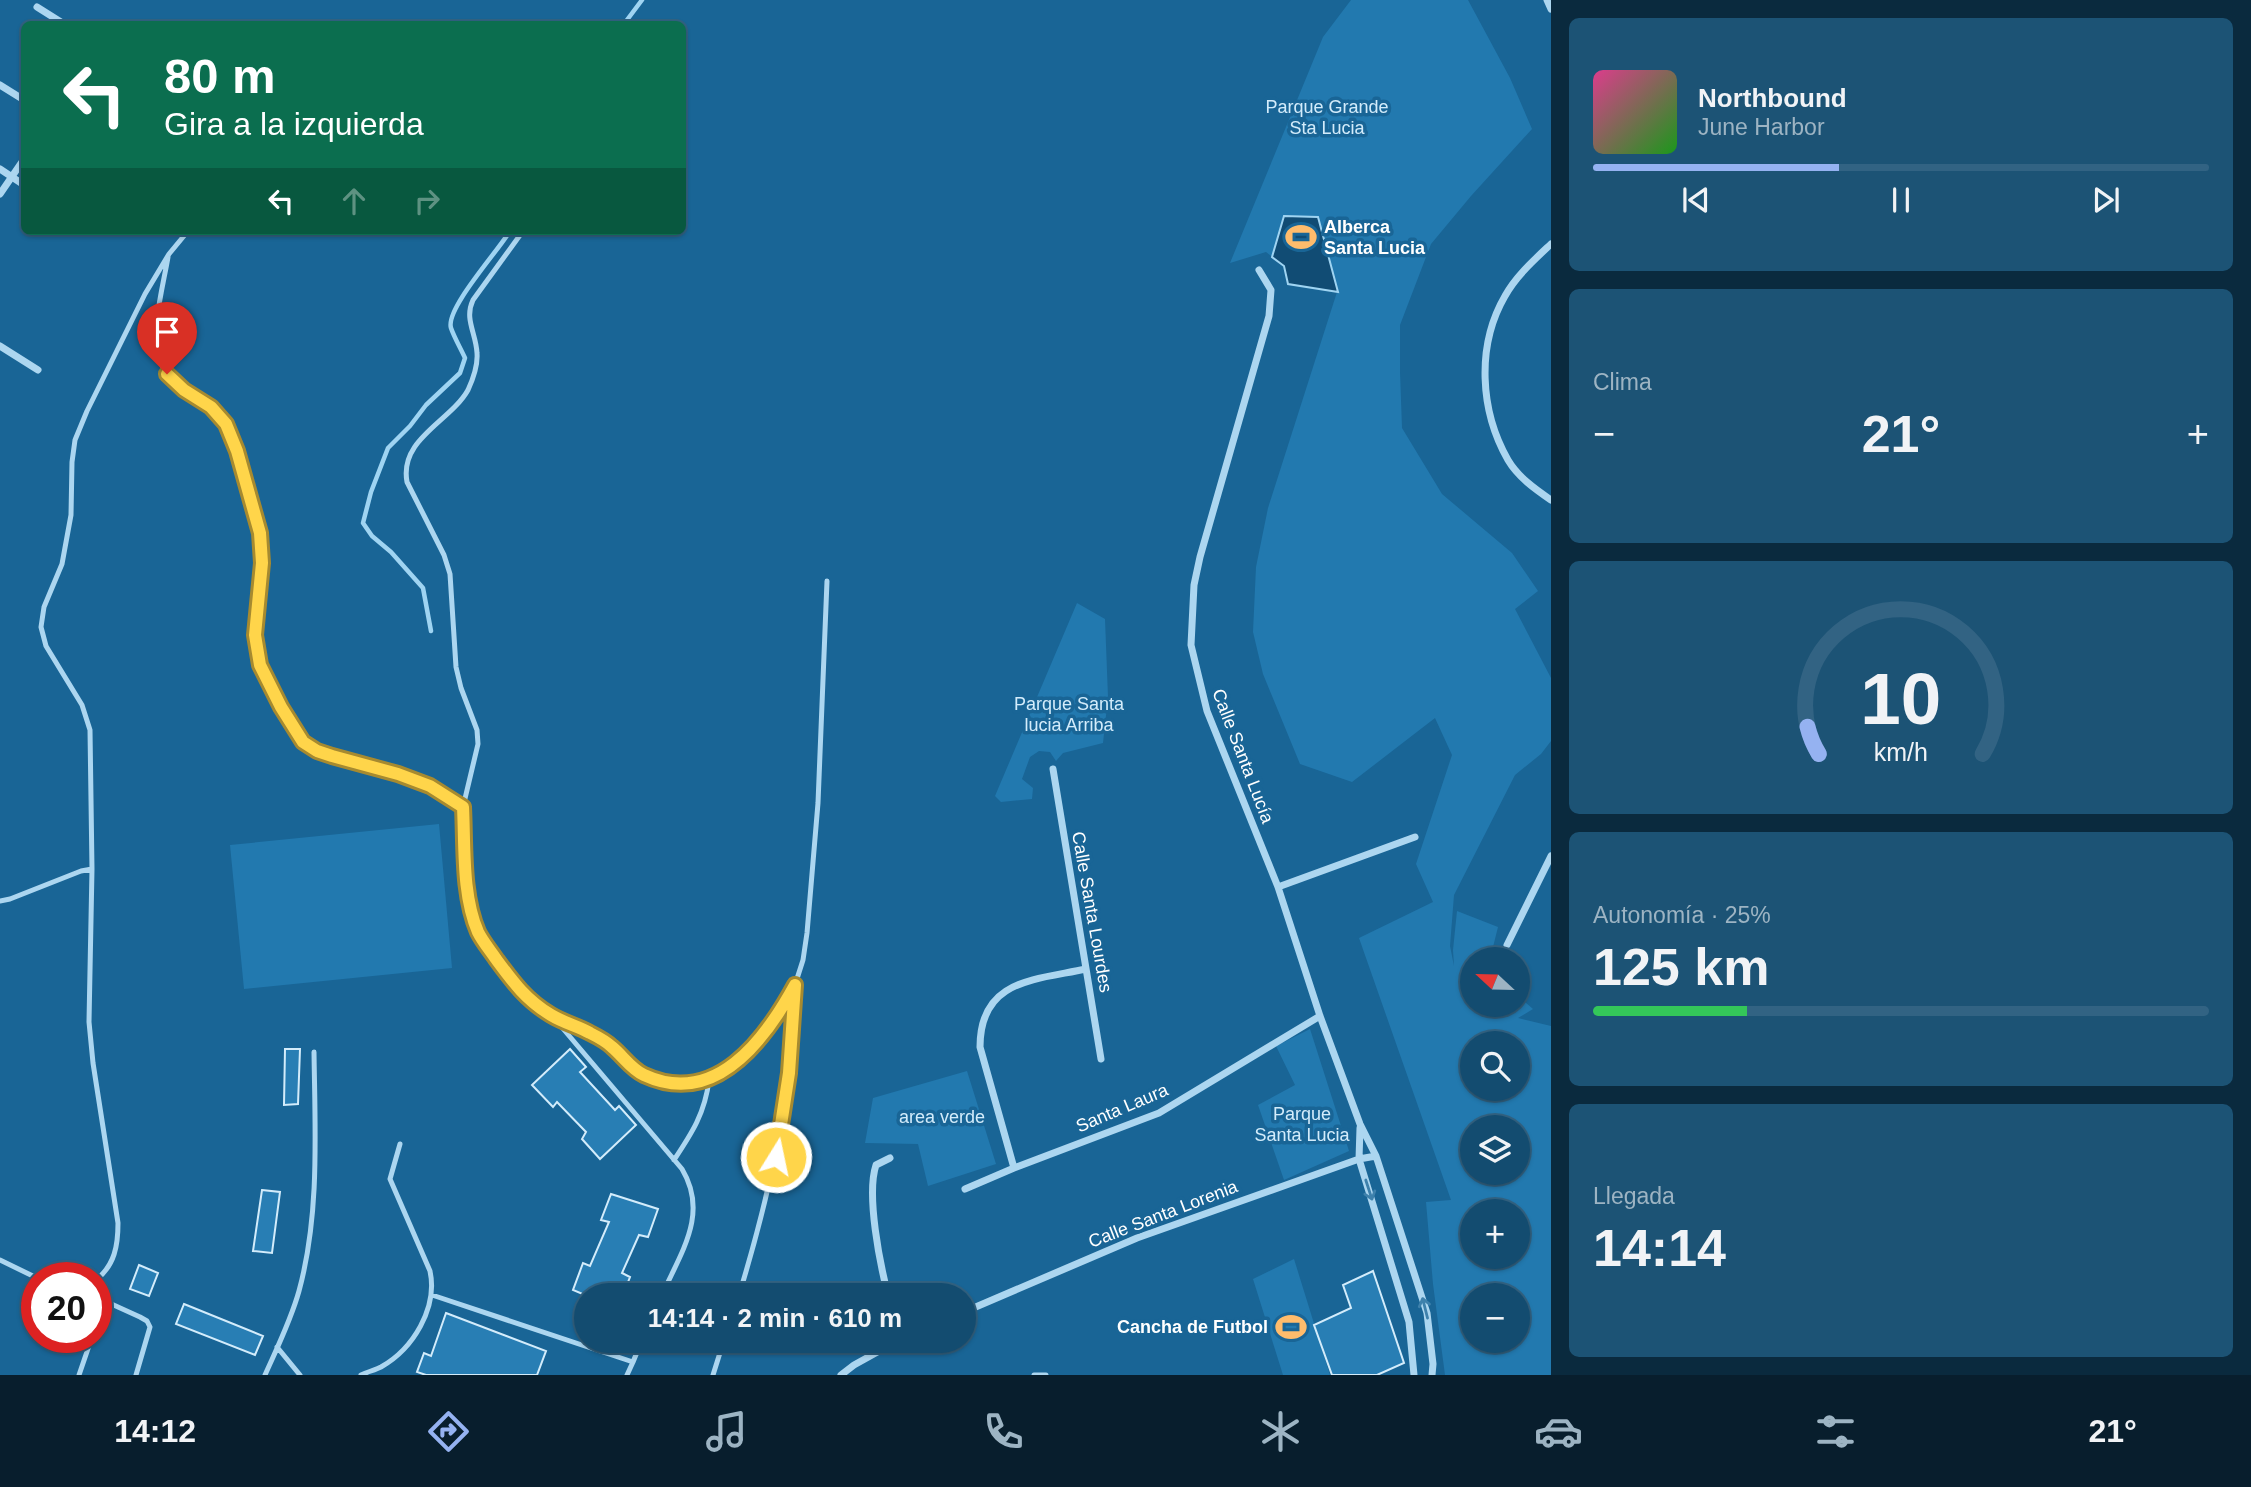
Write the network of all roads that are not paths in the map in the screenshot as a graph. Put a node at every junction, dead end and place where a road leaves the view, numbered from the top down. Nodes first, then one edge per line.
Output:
1 (1547, 0) edge
2 (37, 7) dead end
3 (1551, 9) edge
4 (59, 21) edge
5 (0, 85) edge
6 (21, 98) edge
7 (21, 163) edge
8 (0, 169) edge
9 (11, 177) junction
10 (21, 184) edge
11 (0, 194) edge
12 (184, 235) edge
13 (520, 235) edge
14 (1551, 244) edge
15 (169, 254) junction
16 (1259, 270) dead end
17 (0, 345) edge
18 (38, 370) dead end
19 (1551, 500) edge
20 (827, 581) dead end
21 (1052, 769) dead end
22 (463, 807) junction
23 (1415, 837) dead end
24 (1551, 856) edge
25 (92, 869) junction
26 (1278, 887) junction
27 (0, 901) edge
28 (1507, 945) dead end
29 (1086, 970) junction
30 (795, 985) junction
31 (551, 1015) junction
32 (1320, 1016) junction
33 (314, 1052) dead end
34 (1101, 1059) dead end
35 (709, 1080) junction
36 (1360, 1124) junction
37 (400, 1144) dead end
38 (1376, 1156) junction
39 (890, 1158) dead end
40 (1359, 1159) junction
41 (674, 1160) junction
42 (1014, 1168) junction
43 (965, 1189) dead end
44 (0, 1260) edge
45 (112, 1262) edge
46 (21, 1270) edge
47 (667, 1283) edge
48 (742, 1283) edge
49 (885, 1283) edge
50 (432, 1294) junction
51 (112, 1304) edge
52 (976, 1307) edge
53 (277, 1347) junction
54 (87, 1353) edge
55 (637, 1353) edge
56 (720, 1353) edge
57 (876, 1353) edge
58 (633, 1362) junction
59 (79, 1375) edge
60 (136, 1375) edge
61 (265, 1375) edge
62 (300, 1375) edge
63 (361, 1375) edge
64 (627, 1375) edge
65 (713, 1375) edge
66 (841, 1375) edge
67 (1034, 1375) edge
68 (1046, 1375) edge
69 (1414, 1375) edge
70 (1432, 1375) edge

1 - 3 street
2 - 4 street
5 - 6 street
7 - 9 street
8 - 9 street
9 - 10 street
9 - 11 street
12 - 15 lane
13 - 22 lane
14 - 19 street
15 - 22 lane
15 - 25 lane
16 - 26 street, Calle Santa Lucía
17 - 18 street
20 - 30 lane
21 - 29 street, Calle Santa Lourdes
22 - 31 lane
23 - 26 street
24 - 28 street
25 - 27 lane
25 - 45 lane
26 - 32 street, Calle Santa Lucía
29 - 34 street, Calle Santa Lourdes
29 - 42 street
30 - 35 lane
30 - 48 lane
31 - 35 lane
31 - 41 lane
32 - 36 street, Calle Santa Lucía
32 - 42 street, Santa Laura
33 - 53 lane
35 - 41 lane
36 - 38 street, Calle Santa Lucía
36 - 40 street, Calle Santa Lucía
37 - 50 lane
38 - 40 street, Calle Santa Lorenia
70 -> 38 street, Calle Santa Lucía
39 - 49 street
40 - 52 street, Calle Santa Lorenia
40 -> 69 street, Calle Santa Lucía
41 - 47 lane
42 - 43 street, Santa Laura
44 - 46 lane
50 - 58 lane
50 - 63 lane
51 - 60 lane
53 - 61 lane
53 - 62 lane
54 - 59 lane
55 - 58 lane
56 - 65 lane
57 - 66 street
58 - 64 lane
67 - 68 lane

